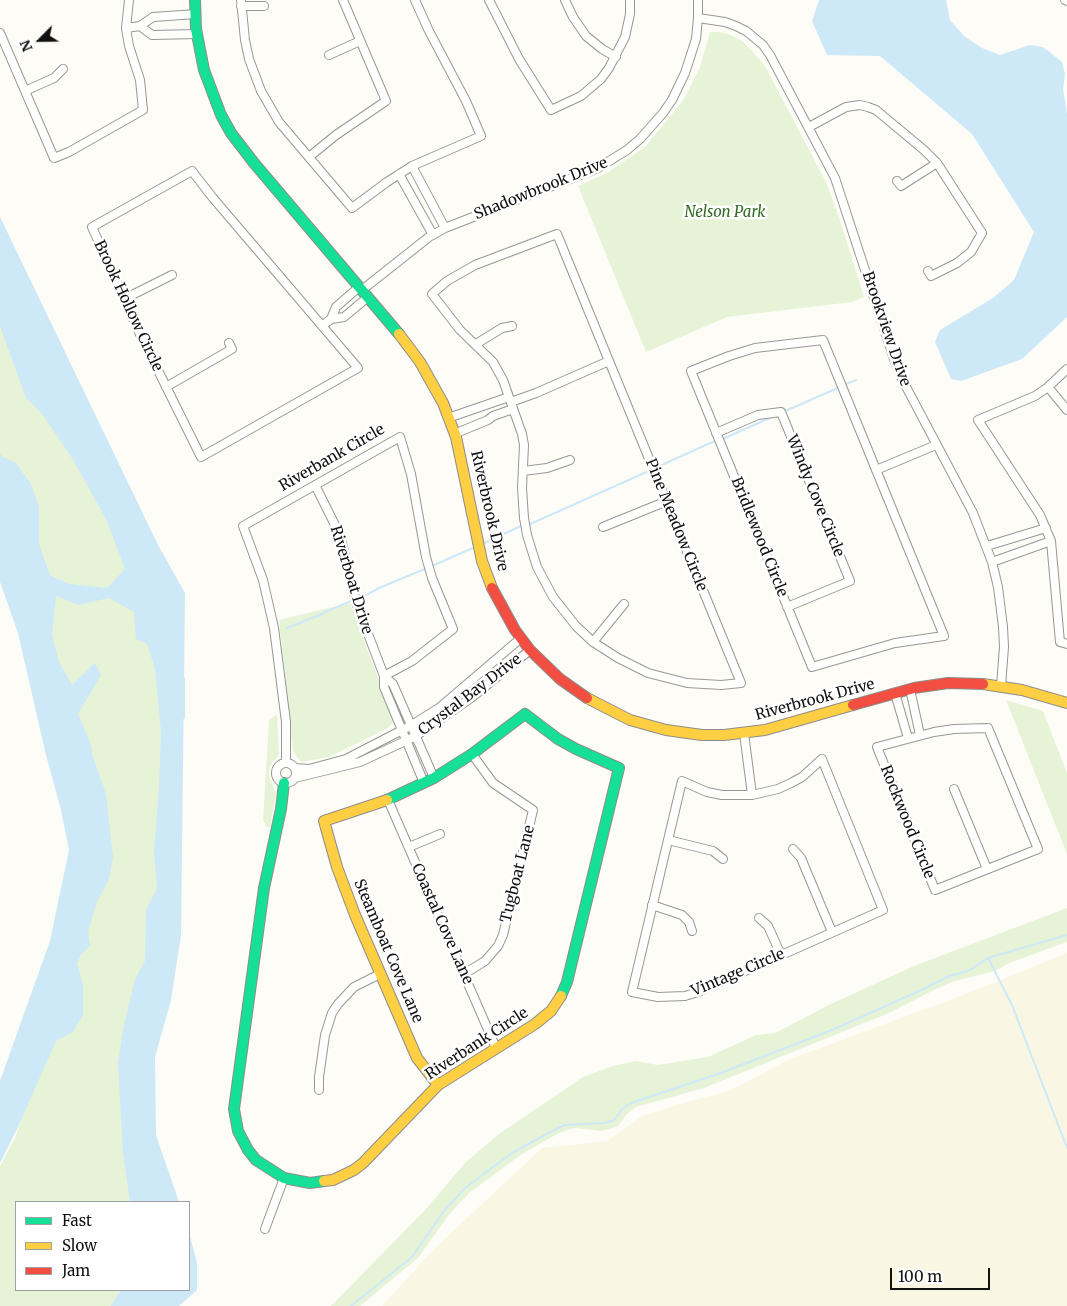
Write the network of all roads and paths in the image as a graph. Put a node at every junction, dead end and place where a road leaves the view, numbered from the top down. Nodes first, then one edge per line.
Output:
1 (129, 0) edge
2 (195, 0) edge
3 (343, 0) edge
4 (415, 0) edge
5 (490, 0) edge
6 (566, 0) edge
7 (630, 0) edge
8 (698, 0) edge
9 (241, 3) edge
10 (264, 6) dead end
11 (196, 14) junction
12 (698, 18) junction
13 (140, 26) junction
14 (126, 28) junction
15 (0, 33) edge
16 (197, 34) junction
17 (360, 41) junction
18 (329, 55) dead end
19 (616, 57) junction
20 (63, 69) dead end
21 (25, 91) junction
22 (809, 127) junction
23 (309, 157) junction
24 (936, 163) junction
25 (412, 166) junction
26 (399, 174) junction
27 (897, 181) dead end
28 (445, 228) junction
29 (433, 235) junction
30 (928, 271) dead end
31 (172, 275) dead end
32 (363, 291) junction
33 (124, 299) junction
34 (331, 319) junction
35 (322, 326) junction
36 (512, 326) dead end
37 (229, 343) dead end
38 (476, 344) junction
39 (609, 361) junction
40 (1067, 369) edge
41 (166, 386) junction
42 (1048, 387) junction
43 (491, 403) junction
44 (511, 403) junction
45 (1067, 410) edge
46 (495, 415) junction
47 (448, 418) junction
48 (716, 433) junction
49 (454, 434) junction
50 (936, 445) junction
51 (570, 460) dead end
52 (876, 470) junction
53 (523, 471) junction
54 (315, 485) junction
55 (667, 501) junction
56 (603, 527) dead end
57 (1046, 528) junction
58 (1030, 533) junction
59 (1051, 540) junction
60 (986, 546) junction
61 (1034, 546) junction
62 (992, 562) junction
63 (624, 604) dead end
64 (787, 606) junction
65 (522, 638) junction
66 (593, 642) junction
67 (1067, 644) edge
68 (530, 650) junction
69 (384, 676) junction
70 (1001, 686) junction
71 (910, 689) junction
72 (895, 693) junction
73 (1067, 703) edge
74 (917, 720) junction
75 (903, 723) junction
76 (412, 725) junction
77 (402, 730) junction
78 (744, 733) junction
79 (920, 735) junction
80 (416, 736) junction
81 (908, 738) junction
82 (406, 740) junction
83 (472, 754) junction
84 (286, 762) junction
85 (295, 768) junction
86 (295, 778) junction
87 (429, 780) junction
88 (284, 783) junction
89 (954, 789) dead end
90 (752, 796) junction
91 (388, 800) junction
92 (324, 821) joint
93 (440, 834) dead end
94 (668, 840) junction
95 (409, 847) junction
96 (793, 849) dead end
97 (723, 859) dead end
98 (987, 869) junction
99 (652, 905) junction
100 (759, 918) dead end
101 (692, 931) dead end
102 (832, 932) junction
103 (781, 955) junction
104 (380, 974) junction
105 (464, 974) junction
106 (496, 1048) junction
107 (438, 1085) junction
108 (319, 1090) dead end
109 (284, 1178) junction
110 (266, 1229) dead end

1 - 14 street
2 - 11 street, Riverbrook Drive
3 - 17 street
4 - 25 street
5 - 19 street
6 - 19 street
7 - 19 street
8 - 12 street, Shadowbrook Drive
9 - 10 street
9 - 23 street
11 - 13 street
11 - 16 street, Riverbrook Drive
12 - 22 street, Brookview Drive
12 - 28 street, Shadowbrook Drive
13 - 14 street
13 - 16 street
14 - 21 street
15 - 21 street
16 - 32 street, Riverbrook Drive
17 - 18 street
17 - 23 street
20 - 21 street
22 - 24 street
22 - 50 street, Brookview Drive
23 - 26 street
24 - 27 street
24 - 30 street
25 - 26 street
25 - 28 street
26 - 29 street
28 - 29 street, Shadowbrook Drive
29 - 32 street, Shadowbrook Drive
31 - 33 street
32 - 34 street
32 - 34 street
32 - 47 street, Riverbrook Drive
33 - 35 street, Brook Hollow Circle
33 - 41 street, Brook Hollow Circle
34 - 35 street
35 - 41 street, Brook Hollow Circle
36 - 38 street
37 - 41 street
38 - 39 street, Pine Meadow Circle
38 - 44 street, Pine Meadow Circle
39 - 44 street
39 - 55 street, Pine Meadow Circle
40 - 42 street
42 - 45 street
42 - 57 street
43 - 44 street
43 - 46 street
43 - 47 street
44 - 46 street
44 - 53 street, Pine Meadow Circle
46 - 49 street
47 - 49 street, Riverbrook Drive
48 - 52 street, Bridlewood Circle
48 - 64 street, Bridlewood Circle
48 - 64 street, Windy Cove Circle
49 - 65 street, Riverbrook Drive
50 - 52 street
50 - 60 street, Brookview Drive
51 - 53 street
52 - 64 street, Bridlewood Circle
53 - 66 street, Pine Meadow Circle
54 - 69 street, Riverboat Drive
54 - 69 street, Riverbank Circle
54 - 84 street, Riverbank Circle
55 - 56 street
55 - 66 street, Pine Meadow Circle
57 - 58 street
57 - 59 street
58 - 60 street
58 - 61 street
59 - 61 street
59 - 67 street
60 - 62 street, Brookview Drive
61 - 62 street
62 - 70 street, Brookview Drive
63 - 66 street
65 - 68 street, Riverbrook Drive
65 - 76 street, Crystal Bay Drive
68 - 78 street, Riverbrook Drive
68 - 80 street, Crystal Bay Drive
69 - 76 street
69 - 77 street
70 - 71 street, Riverbrook Drive
70 - 73 street, Riverbrook Drive
71 - 72 street, Riverbrook Drive
71 - 74 street
72 - 75 street
72 - 78 street, Riverbrook Drive
74 - 75 street
74 - 79 street
75 - 81 street
76 - 77 street, Crystal Bay Drive
76 - 80 street
77 - 82 street
77 - 85 street, Crystal Bay Drive
78 - 90 street
79 - 81 street, Rockwood Circle
79 - 98 street, Rockwood Circle
80 - 82 street, Crystal Bay Drive
80 - 87 street
81 - 98 street, Rockwood Circle
82 - 86 street, Crystal Bay Drive
82 - 87 street
83 - 87 street, Riverbank Circle
83 - 105 street, Tugboat Lane
83 - 106 street, Riverbank Circle
84 - 85 street
84 - 88 street
85 - 86 street
86 - 88 street
87 - 91 street, Riverbank Circle
88 - 109 street, Riverbank Circle
89 - 98 street
90 - 94 street, Vintage Circle
90 - 102 street, Vintage Circle
91 - 92 street, Riverbank Circle
91 - 95 street, Coastal Cove Lane
92 - 104 street, Steamboat Cove Lane
93 - 95 street
94 - 97 street
94 - 99 street, Vintage Circle
95 - 105 street, Coastal Cove Lane
96 - 102 street
99 - 101 street
99 - 103 street, Vintage Circle
100 - 103 street
102 - 103 street, Vintage Circle
104 - 107 street, Steamboat Cove Lane
104 - 108 street
105 - 106 street, Coastal Cove Lane
106 - 107 street, Riverbank Circle
107 - 109 street, Riverbank Circle
109 - 110 street

